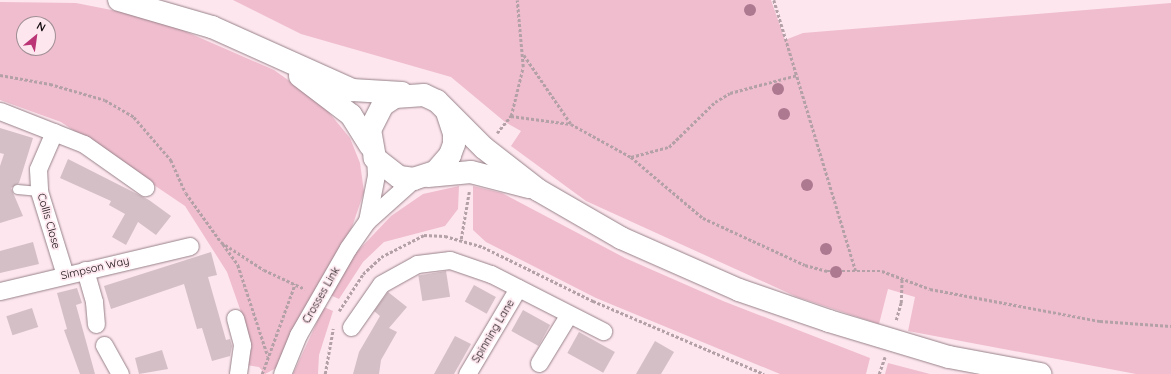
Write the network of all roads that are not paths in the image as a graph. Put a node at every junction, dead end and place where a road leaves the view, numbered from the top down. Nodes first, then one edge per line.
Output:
1 (119, 0) edge
2 (274, 56) junction
3 (409, 93) junction
4 (0, 111) edge
5 (447, 112) junction
6 (54, 132) junction
7 (373, 152) junction
8 (419, 178) junction
9 (145, 187) dead end
10 (17, 189) dead end
11 (538, 190) junction
12 (39, 191) junction
13 (367, 221) junction
14 (190, 246) dead end
15 (85, 270) junction
16 (65, 275) junction
17 (518, 288) junction
18 (0, 291) edge
19 (569, 314) junction
20 (234, 318) dead end
21 (96, 324) dead end
22 (344, 324) road end
23 (603, 331) dead end
24 (104, 345) dead end
25 (538, 364) dead end
26 (120, 374) edge
27 (238, 374) edge
28 (282, 374) edge
29 (467, 374) edge
30 (1040, 374) edge

1 - 2 main road
2 - 3 main road
2 - 7 main road
3 - 5 main road
3 - 7 main road
4 - 6 street
5 - 8 main road
5 - 11 main road
6 - 9 street
6 - 12 street, Collis Close
7 - 8 main road
7 - 13 street
8 - 11 main road
8 - 13 street
10 - 12 lane
11 - 30 main road
12 - 16 street, Collis Close
13 - 28 street, Crosses Link
14 - 15 street, Simpson Way
15 - 16 street, Simpson Way
15 - 21 street
16 - 18 street, Simpson Way
17 - 19 street
17 - 22 street
17 - 29 street, Spinning Lane
19 - 23 street
19 - 25 street
20 - 27 street
24 - 26 street

